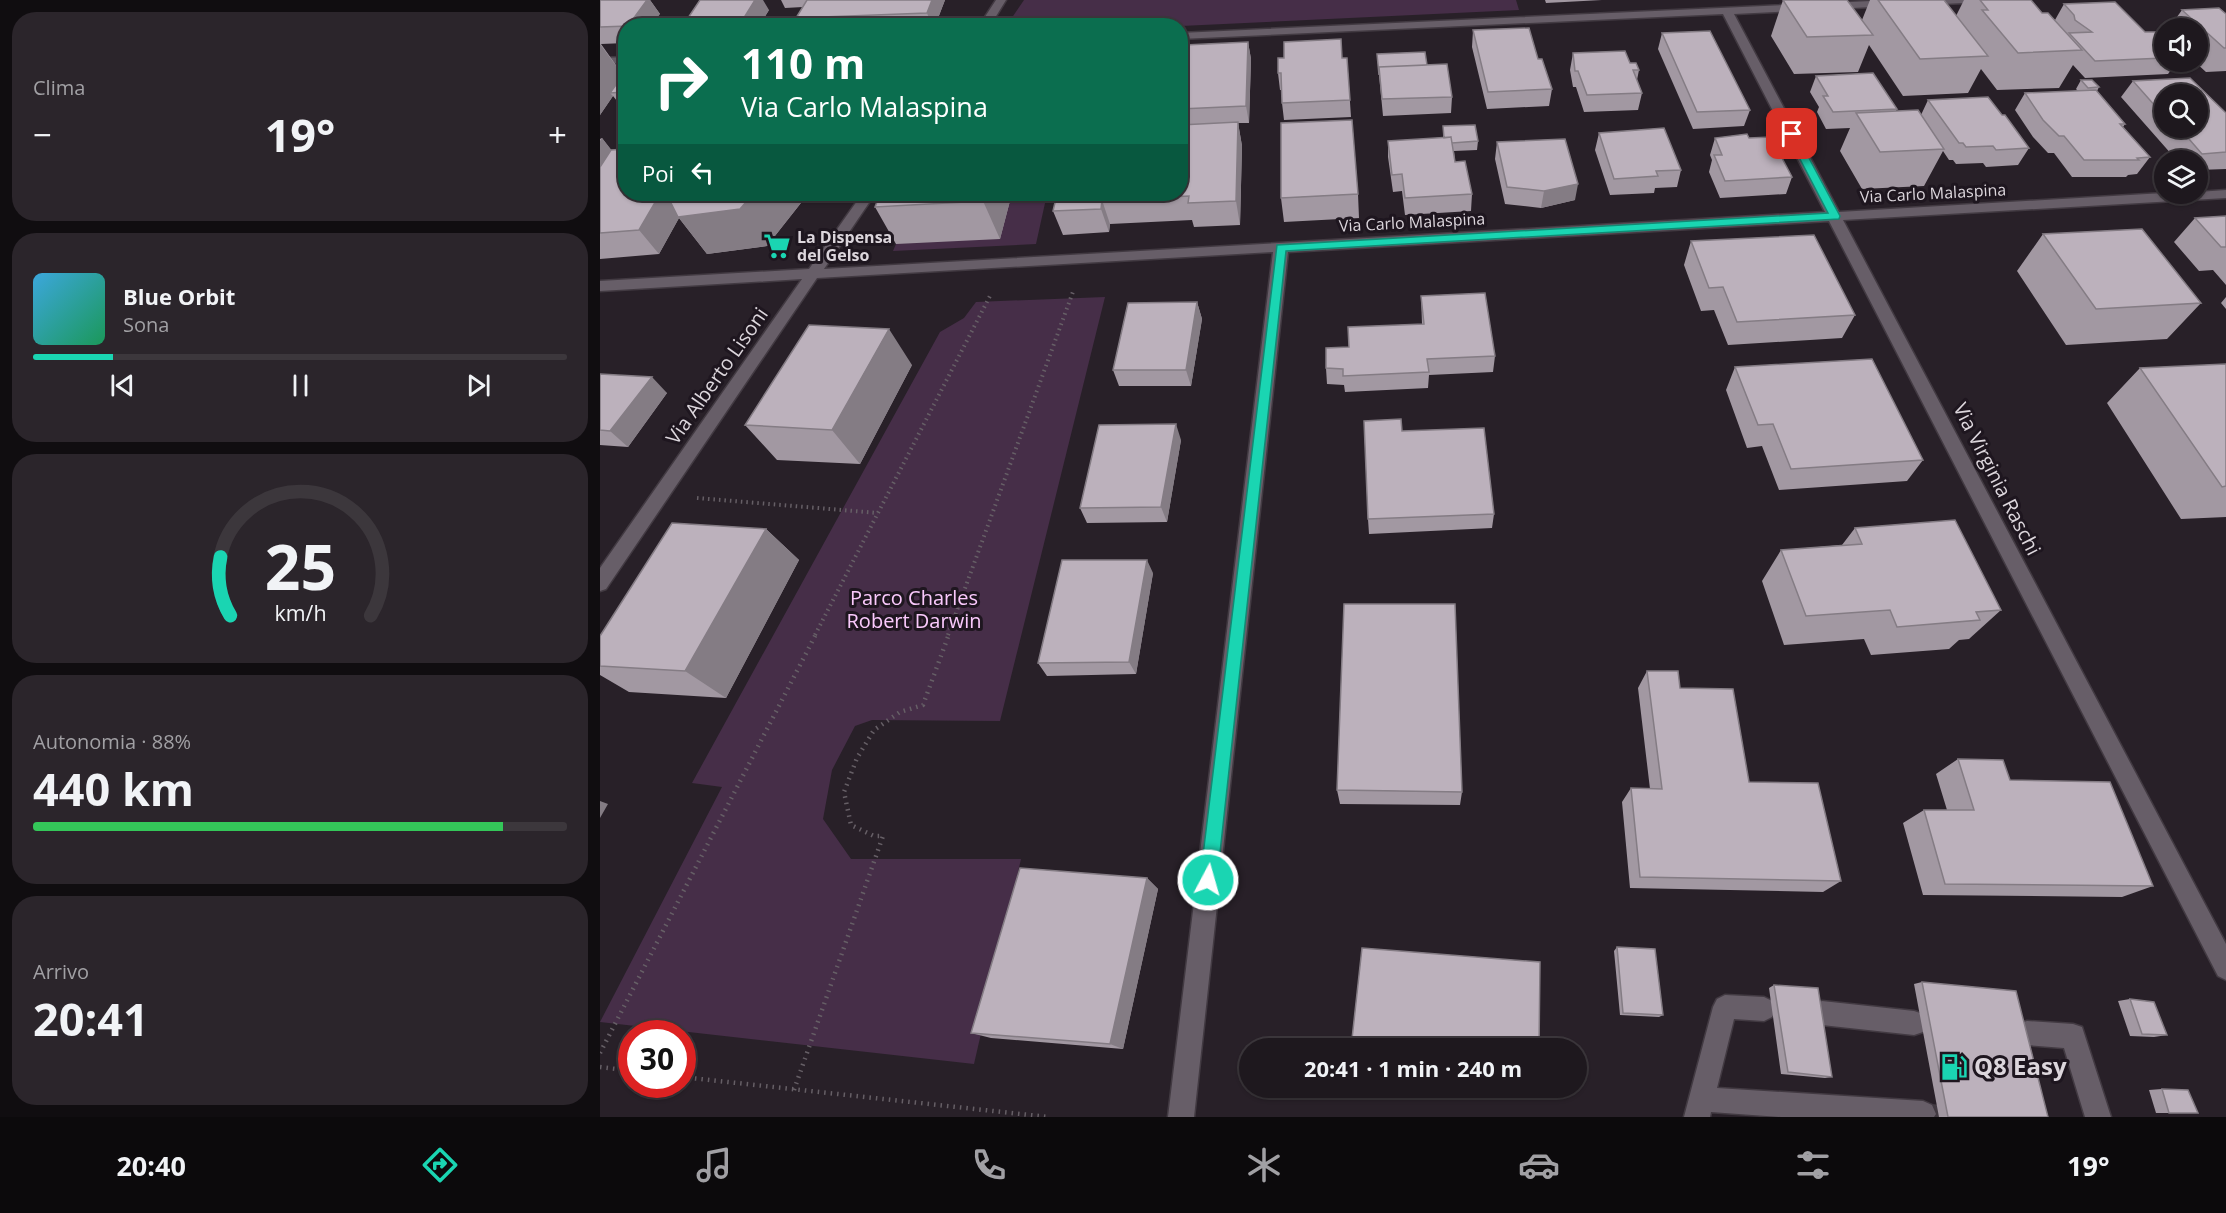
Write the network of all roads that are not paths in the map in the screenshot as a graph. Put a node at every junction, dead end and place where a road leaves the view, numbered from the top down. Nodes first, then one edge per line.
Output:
1 (1001, 0) edge
2 (1964, 0) edge
3 (1726, 11) junction
4 (989, 18) edge
5 (1188, 36) edge
6 (618, 60) edge
7 (600, 61) edge
8 (2226, 194) edge
9 (863, 201) edge
10 (1835, 216) junction
11 (1281, 248) junction
12 (813, 274) junction
13 (600, 286) edge
14 (600, 583) edge
15 (2226, 968) edge
16 (1764, 1008) dead end
17 (1822, 1013) edge
18 (1914, 1023) dead end
19 (2027, 1033) edge
20 (1699, 1108) edge
21 (1923, 1114) dead end
22 (1181, 1117) edge
23 (2098, 1117) edge

1 - 4 street
2 - 3 street
3 - 5 street
3 - 10 street, Via Virginia Raschi
6 - 7 street
8 - 10 street, Via Carlo Malaspina
9 - 12 street, Via Alberto Lisoni
10 - 11 street, Via Carlo Malaspina
10 - 15 street, Via Virginia Raschi
11 - 12 street, Via Carlo Malaspina
11 - 22 street
12 - 13 street, Via Carlo Malaspina
12 - 14 street, Via Alberto Lisoni
16 - 20 street
17 - 18 street
19 - 23 street
20 - 21 street

